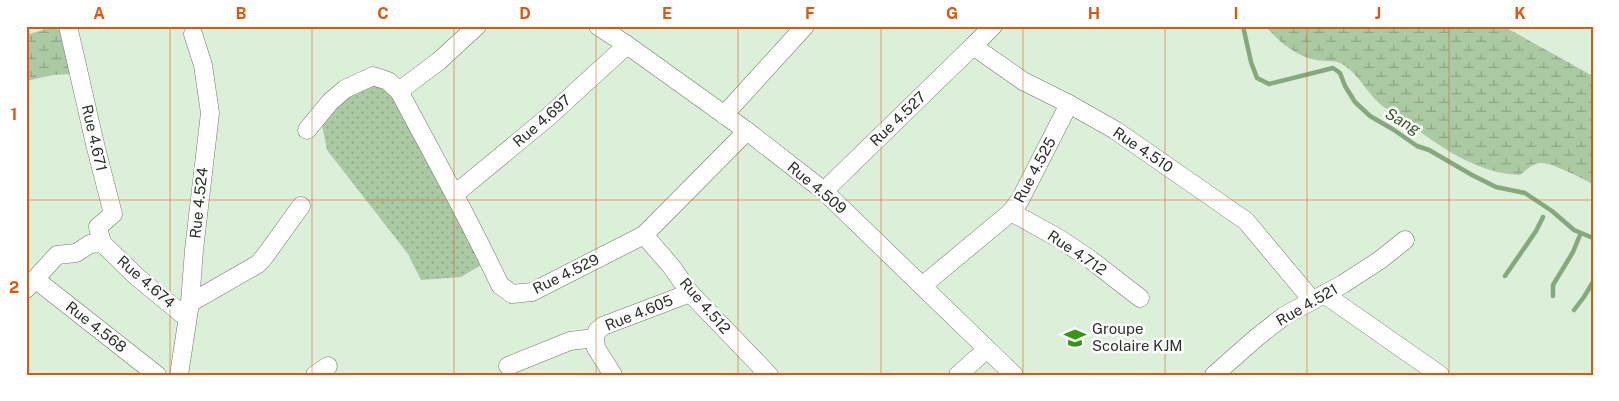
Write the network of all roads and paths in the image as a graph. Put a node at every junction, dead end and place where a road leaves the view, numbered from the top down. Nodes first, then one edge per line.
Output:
1 (68, 26) edge
2 (477, 26) edge
3 (598, 26) edge
4 (806, 26) edge
5 (993, 26) edge
6 (193, 34) dead end
7 (627, 45) junction
8 (972, 46) junction
9 (399, 91) junction
10 (1069, 104) junction
11 (724, 115) junction
12 (307, 130) dead end
13 (746, 131) junction
14 (824, 191) junction
15 (455, 194) junction
16 (300, 206) dead end
17 (1011, 212) junction
18 (644, 236) junction
19 (1405, 240) dead end
20 (102, 243) junction
21 (31, 284) edge
22 (922, 286) junction
23 (690, 293) junction
24 (1318, 297) junction
25 (1140, 298) dead end
26 (190, 303) junction
27 (595, 338) junction
28 (987, 349) junction
29 (508, 366) dead end
30 (157, 375) edge
31 (180, 375) edge
32 (613, 375) edge
33 (769, 375) edge
34 (958, 375) edge
35 (1014, 375) edge
36 (1214, 375) edge
37 (1440, 375) edge

1 - 20 street, Rue 4.671
2 - 9 street
3 - 7 street, Rue 4.509
4 - 11 street
5 - 8 street
6 - 26 street, Rue 4.524
7 - 11 street, Rue 4.509
7 - 15 street, Rue 4.697
8 - 10 street, Rue 4.510
8 - 14 street, Rue 4.527
9 - 12 street
9 - 15 street, Rue 4.529
10 - 17 street, Rue 4.525
10 - 24 street, Rue 4.510
11 - 13 street, Rue 4.509
13 - 14 street, Rue 4.509
13 - 18 street, Rue 4.529
14 - 22 street, Rue 4.509
15 - 18 street, Rue 4.529
16 - 26 street, Rue 4.674
17 - 22 street, Rue 4.525
17 - 25 street, Rue 4.712
18 - 23 street, Rue 4.512
19 - 24 street, Rue 4.521
20 - 21 street
20 - 26 street, Rue 4.674
21 - 30 street, Rue 4.568
22 - 28 street, Rue 4.509
23 - 27 street, Rue 4.605
23 - 33 street, Rue 4.512
24 - 36 street, Rue 4.521
24 - 37 street, Rue 4.510
26 - 31 street, Rue 4.524
27 - 29 street, Rue 4.605
27 - 32 street
28 - 34 street
28 - 35 street, Rue 4.509

